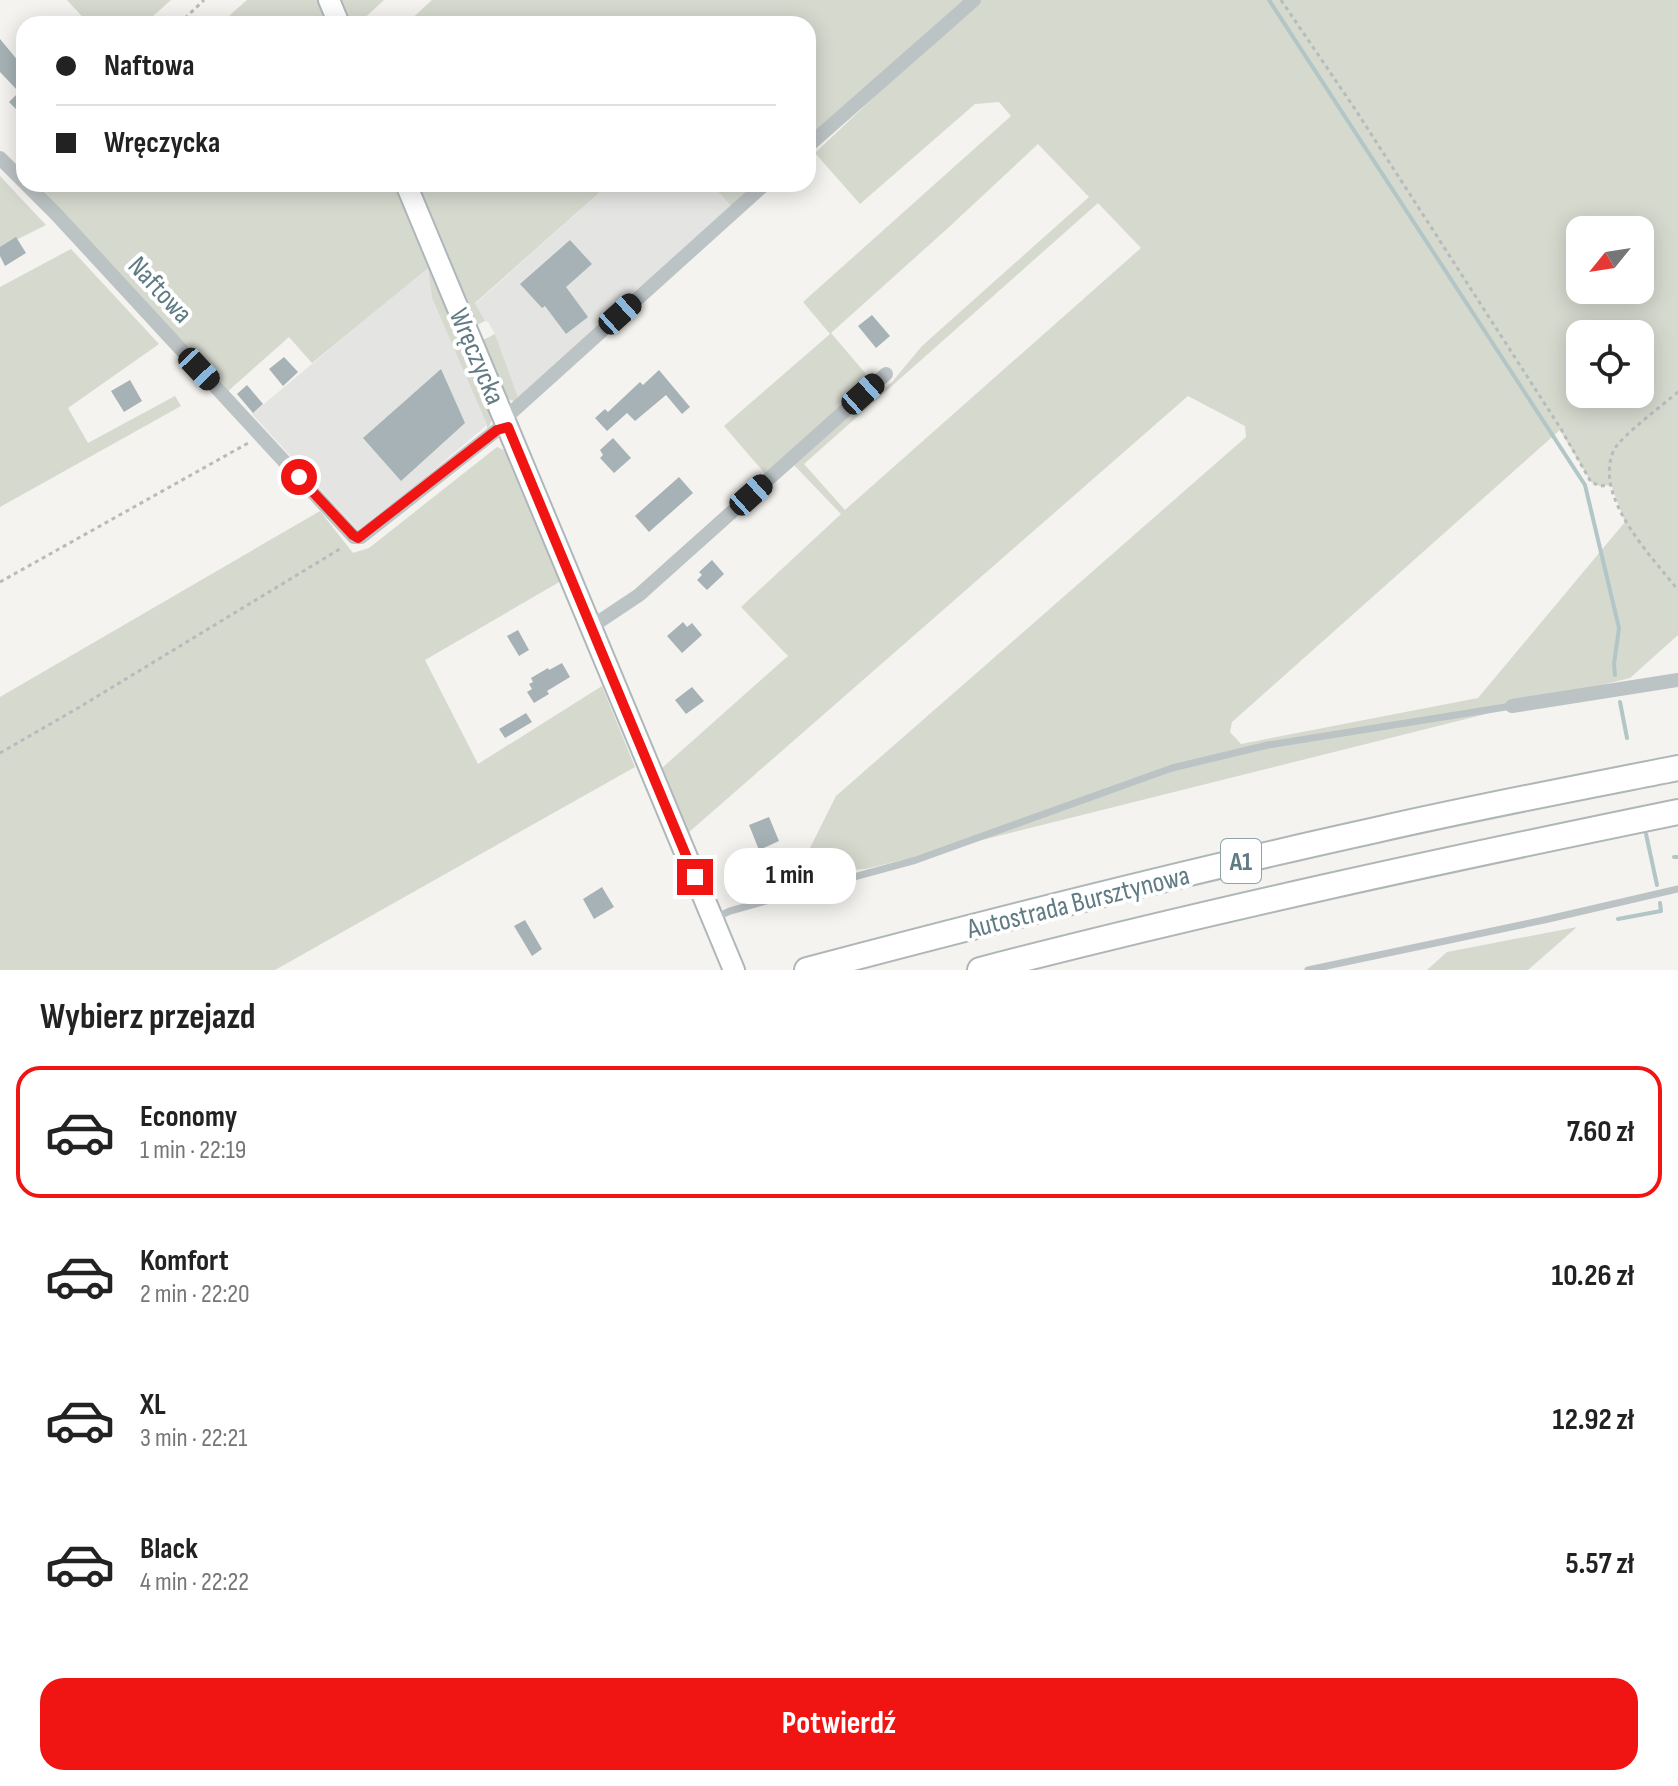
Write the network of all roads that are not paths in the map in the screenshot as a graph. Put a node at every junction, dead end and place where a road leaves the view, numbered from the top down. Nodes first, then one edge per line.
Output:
1 (974, 0) edge
2 (816, 139) edge
3 (0, 158) edge
4 (16, 174) edge
5 (34, 192) edge
6 (409, 192) edge
7 (756, 192) edge
8 (886, 374) dead end
9 (506, 423) junction
10 (591, 627) junction
11 (1678, 680) edge
12 (1512, 706) joint
13 (1678, 768) edge
14 (1678, 812) edge
15 (1678, 889) edge
16 (713, 919) junction
17 (734, 970) edge
18 (807, 970) edge
19 (980, 970) edge
20 (1308, 970) edge

1 - 2 street
3 - 4 street, Naftowa
5 - 9 street, Naftowa
6 - 9 main road, Wręczycka
7 - 9 street
8 - 10 street
9 - 10 main road, Wręczycka
10 - 16 main road, Wręczycka
11 - 12 street
12 - 16 lane
13 - 18 highway, Autostrada Bursztynowa / A1
14 - 19 highway, Autostrada Bursztynowa / A1
15 - 20 lane
16 - 17 main road, Wręczycka

